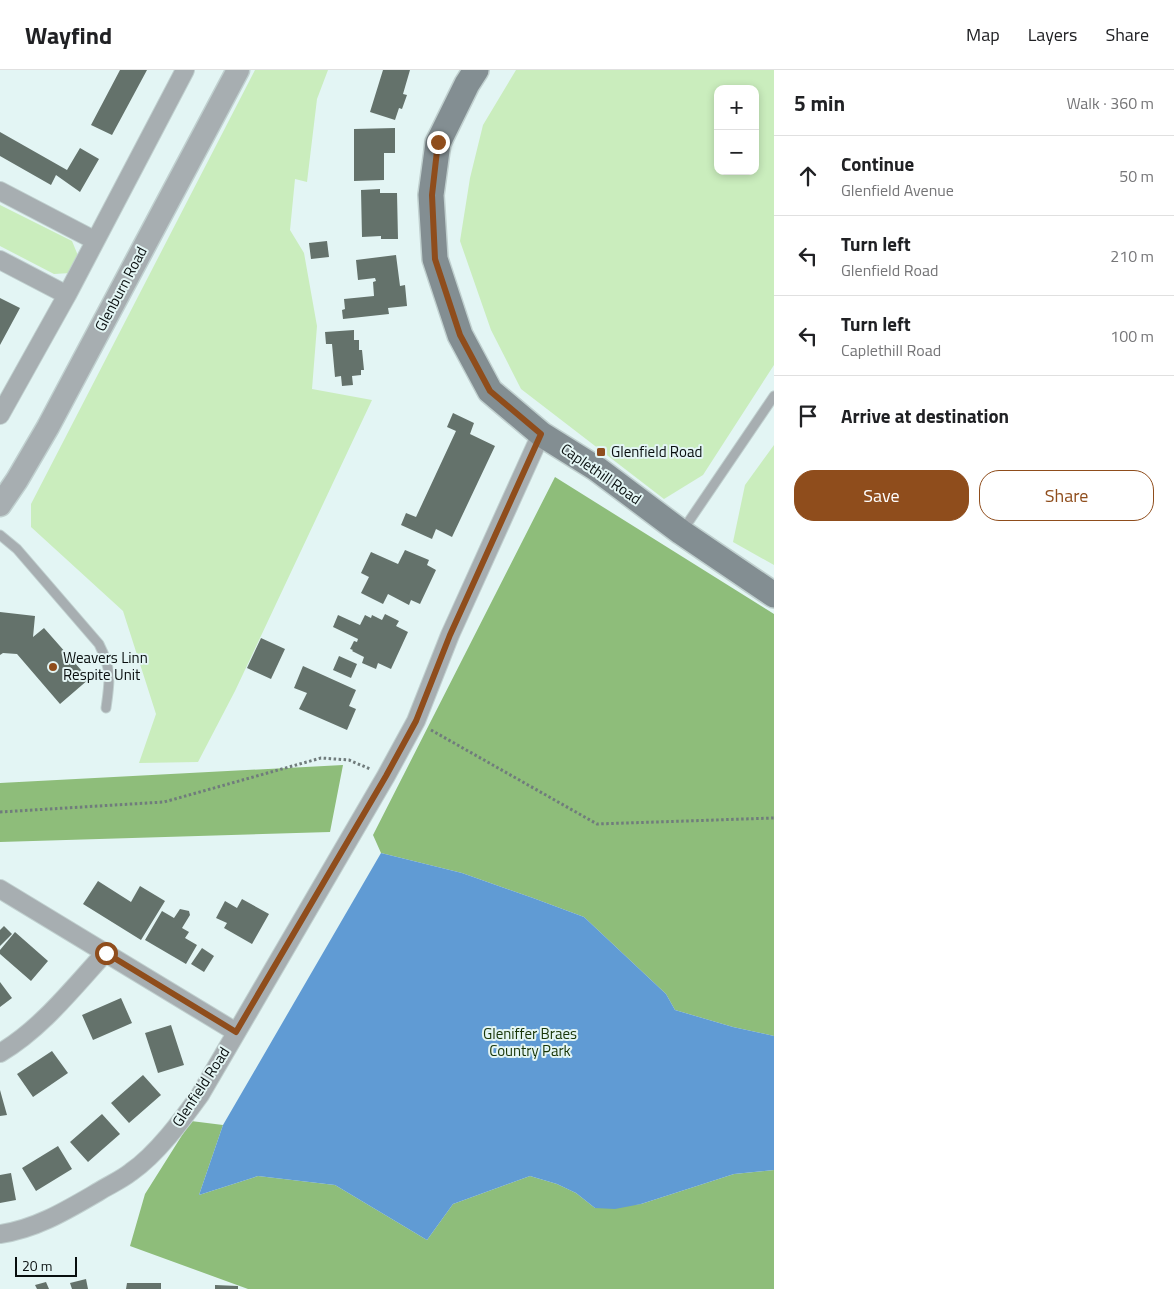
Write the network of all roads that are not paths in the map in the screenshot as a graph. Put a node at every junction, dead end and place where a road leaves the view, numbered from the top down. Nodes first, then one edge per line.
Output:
1 (185, 70) edge
2 (238, 70) edge
3 (476, 70) edge
4 (0, 191) edge
5 (94, 240) junction
6 (0, 260) edge
7 (67, 296) junction
8 (774, 396) edge
9 (0, 415) edge
10 (541, 434) junction
11 (0, 505) edge
12 (681, 532) junction
13 (0, 535) edge
14 (774, 595) edge
15 (106, 708) dead end
16 (0, 889) edge
17 (106, 953) junction
18 (236, 1032) junction
19 (0, 1053) edge
20 (0, 1234) edge

1 - 5 street
2 - 11 street, Glenburn Road
3 - 10 main road, Caplethill Road
4 - 5 street
5 - 7 street
6 - 7 street
7 - 9 street
8 - 12 lane
10 - 12 main road, Caplethill Road
10 - 18 street, Glenfield Road
12 - 14 main road, Caplethill Road
13 - 15 lane
16 - 17 street
17 - 18 street
17 - 19 street
18 - 20 street, Glenfield Road

